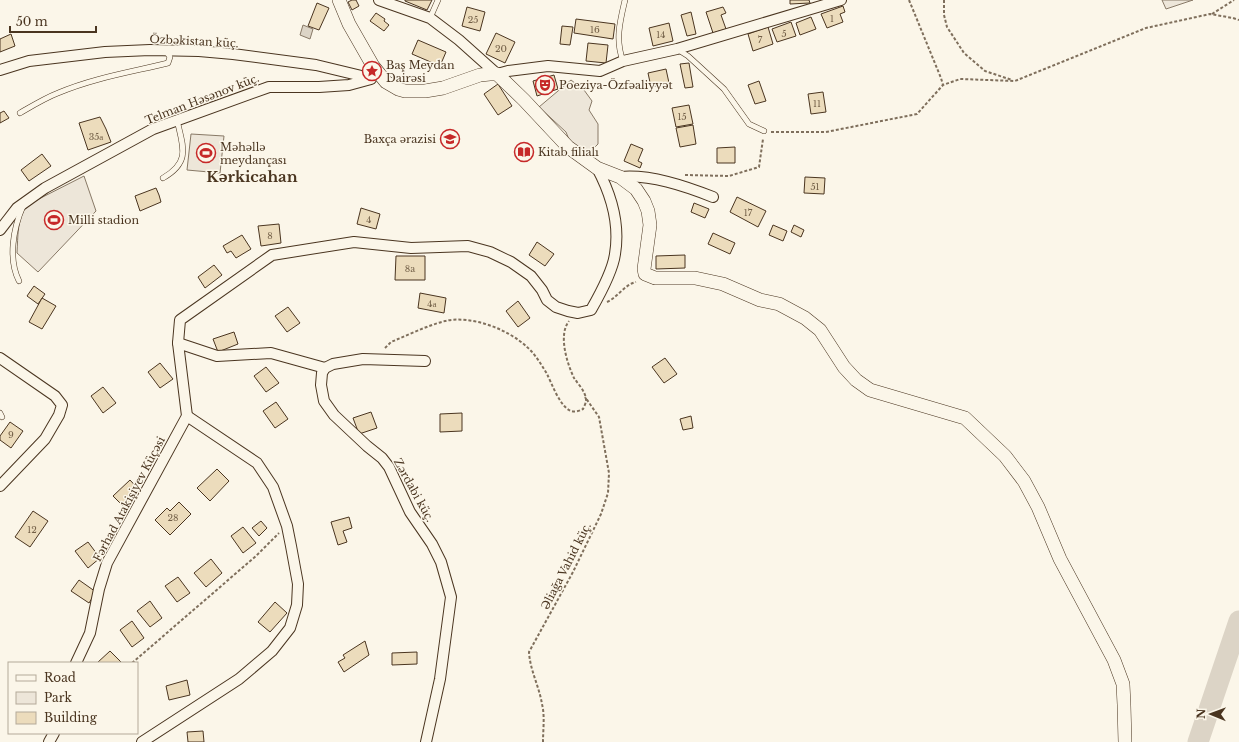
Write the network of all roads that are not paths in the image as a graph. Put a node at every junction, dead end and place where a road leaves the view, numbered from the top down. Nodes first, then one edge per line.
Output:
1 (338, 0) edge
2 (379, 0) edge
3 (438, 0) edge
4 (625, 0) edge
5 (841, 0) edge
6 (430, 18) junction
7 (677, 49) junction
8 (165, 50) junction
9 (623, 61) junction
10 (0, 70) edge
11 (498, 74) junction
12 (371, 79) junction
13 (386, 82) junction
14 (20, 113) dead end
15 (177, 120) junction
16 (764, 131) road end
17 (596, 168) junction
18 (620, 177) junction
19 (163, 178) dead end
20 (713, 197) dead end
21 (24, 204) junction
22 (0, 230) edge
23 (19, 281) dead end
24 (178, 343) junction
25 (0, 358) edge
26 (425, 361) dead end
27 (325, 368) junction
28 (187, 416) junction
29 (0, 486) edge
30 (76, 662) edge
31 (142, 742) edge
32 (426, 742) edge
33 (1125, 742) edge

1 - 13 street
2 - 6 street
3 - 6 lane
4 - 9 lane
5 - 7 street
6 - 11 street
7 - 9 street
7 - 16 lane
8 - 10 street, Özbəkistan küç.
8 - 12 street, Özbəkistan küç.
8 - 14 lane
9 - 11 street
11 - 13 street
11 - 17 street
12 - 13 street, Özbəkistan küç.
12 - 15 street, Telman Həsənov küç.
15 - 19 lane
15 - 21 street, Telman Həsənov küç.
17 - 18 street
17 - 24 street
18 - 20 street
18 - 33 street
21 - 22 street, Telman Həsənov küç.
21 - 23 lane
24 - 27 street
24 - 28 street
25 - 29 street
26 - 27 street
27 - 32 street, Zərdabi küç.
28 - 30 street, Fərhad Atakişiyev Küçəsi
28 - 31 street

